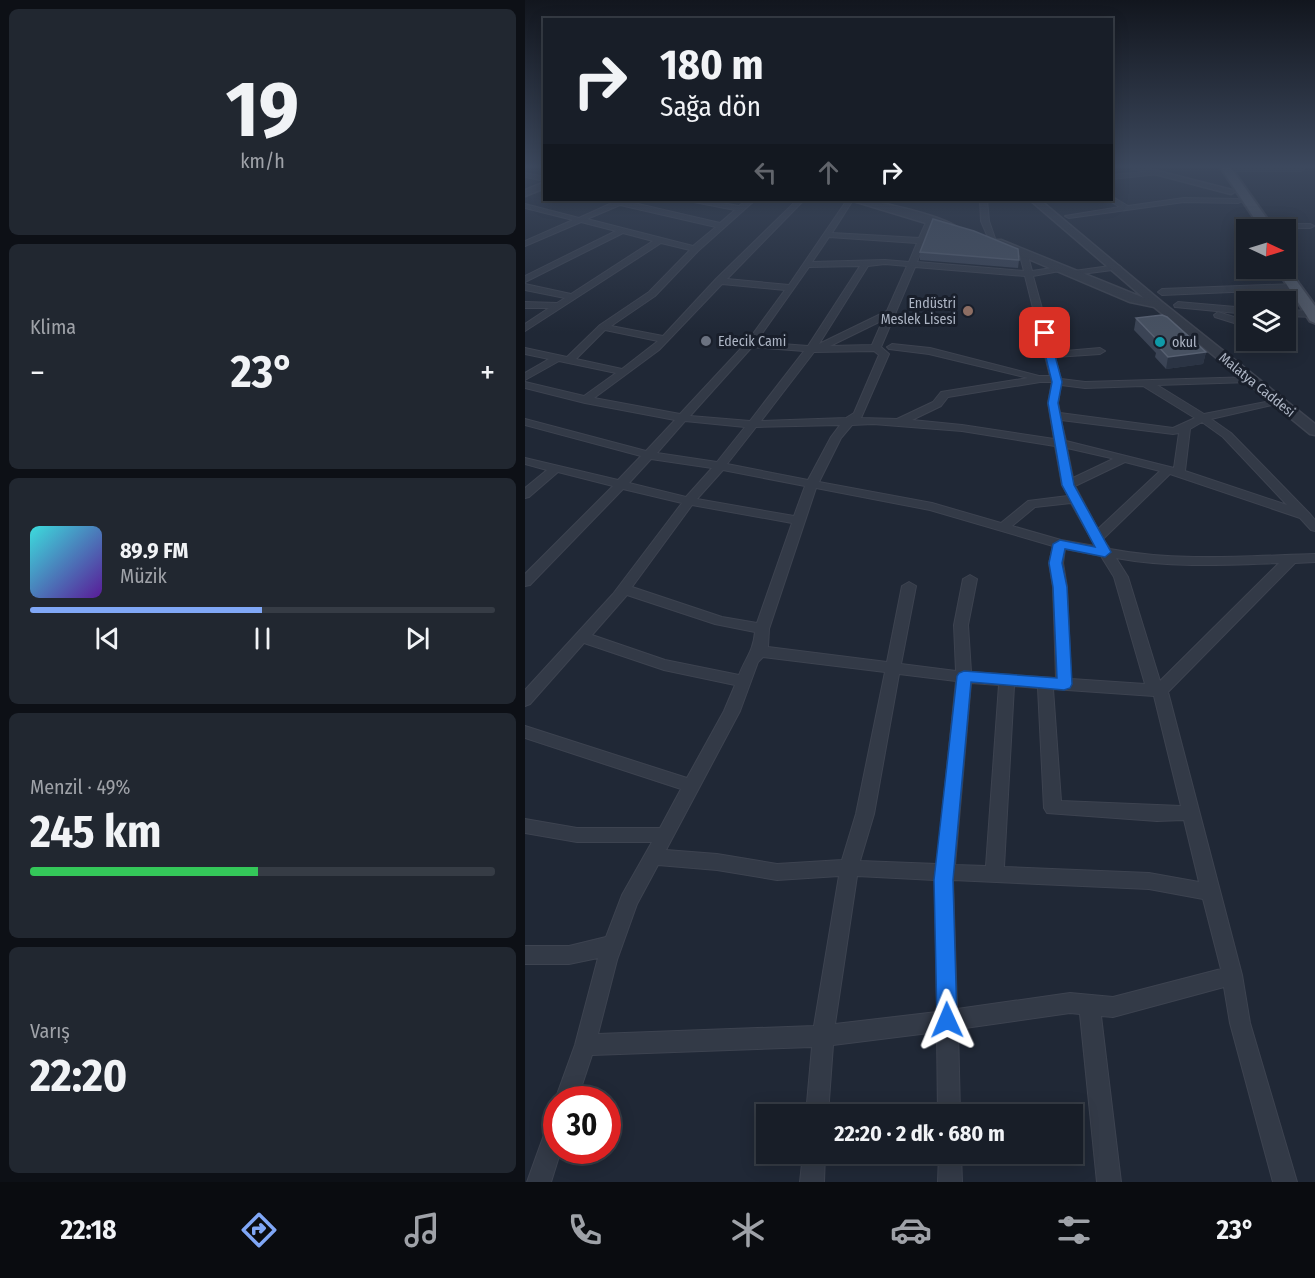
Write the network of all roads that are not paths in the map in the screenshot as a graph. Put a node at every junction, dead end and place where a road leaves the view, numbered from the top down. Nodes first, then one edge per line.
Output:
1 (572, 223) edge
2 (591, 223) edge
3 (710, 223) edge
4 (724, 223) edge
5 (779, 223) edge
6 (835, 223) edge
7 (930, 223) edge
8 (940, 223) edge
9 (985, 223) edge
10 (1063, 223) edge
11 (1077, 223) edge
12 (721, 226) junction
13 (1310, 226) dead end
14 (1296, 227) edge
15 (622, 231) junction
16 (962, 231) edge
17 (827, 235) junction
18 (660, 240) junction
19 (989, 240) joint
20 (922, 241) junction
21 (525, 244) edge
22 (695, 249) junction
23 (1023, 252) junction
24 (872, 263) junction
25 (807, 265) junction
26 (912, 266) junction
27 (1117, 267) junction
28 (1062, 268) junction
29 (1074, 273) junction
30 (1030, 274) junction
31 (1296, 277) edge
32 (525, 279) edge
33 (1290, 279) edge
34 (719, 281) junction
35 (1295, 286) junction
36 (525, 287) edge
37 (791, 288) junction
38 (1116, 291) junction
39 (572, 297) junction
40 (1157, 298) junction
41 (1134, 300) junction
42 (525, 305) edge
43 (560, 305) junction
44 (1178, 305) junction
45 (1212, 309) junction
46 (1236, 310) edge
47 (1314, 312) edge
48 (891, 313) junction
49 (1296, 313) edge
50 (1236, 320) edge
51 (603, 327) junction
52 (525, 328) edge
53 (664, 339) junction
54 (1204, 342) junction
55 (750, 344) junction
56 (892, 347) dead end
57 (876, 348) junction
58 (813, 349) junction
59 (525, 351) edge
60 (1100, 351) dead end
61 (1050, 355) junction
62 (564, 358) junction
63 (623, 372) junction
64 (525, 377) edge
65 (1040, 378) junction
66 (1250, 379) junction
67 (1057, 381) junction
68 (1145, 383) junction
69 (525, 385) edge
70 (585, 400) junction
71 (1277, 401) junction
72 (1055, 416) junction
73 (684, 417) junction
74 (1315, 417) edge
75 (1202, 418) junction
76 (525, 422) edge
77 (848, 422) junction
78 (897, 423) junction
79 (752, 424) junction
80 (1185, 428) junction
81 (1315, 431) edge
82 (1059, 443) junction
83 (649, 455) junction
84 (1121, 459) junction
85 (525, 461) edge
86 (720, 466) junction
87 (556, 468) junction
88 (1173, 472) junction
89 (621, 484) junction
90 (811, 484) junction
91 (1071, 492) junction
92 (525, 494) edge
93 (689, 501) junction
94 (1305, 516) junction
95 (799, 521) junction
96 (1004, 527) junction
97 (1315, 527) edge
98 (1096, 538) junction
99 (1060, 544) junction
100 (1105, 552) junction
101 (1315, 558) edge
102 (1290, 560) junction
103 (970, 579) dead end
104 (525, 582) edge
105 (909, 586) dead end
106 (624, 590) junction
107 (762, 629) junction
108 (581, 637) junction
109 (760, 651) junction
110 (893, 668) junction
111 (964, 676) junction
112 (1007, 680) junction
113 (743, 681) junction
114 (1045, 683) junction
115 (1064, 684) junction
116 (1160, 691) junction
117 (525, 699) edge
118 (525, 732) edge
119 (691, 786) junction
120 (1191, 813) junction
121 (525, 825) edge
122 (666, 835) junction
123 (653, 857) junction
124 (849, 868) junction
125 (944, 873) junction
126 (995, 874) junction
127 (1211, 892) junction
128 (612, 944) junction
129 (525, 955) edge
130 (1232, 975) junction
131 (1089, 1004) junction
132 (947, 1020) junction
133 (823, 1036) junction
134 (585, 1045) junction
135 (572, 1086) edge
136 (818, 1104) edge
137 (949, 1104) edge
138 (545, 1164) edge
139 (813, 1164) edge
140 (950, 1164) edge
141 (539, 1182) edge
142 (812, 1182) edge
143 (951, 1182) edge
144 (1109, 1182) edge
145 (1285, 1182) edge

1 - 21 street
2 - 15 street
3 - 12 street
4 - 12 street
5 - 34 street
6 - 17 street
7 - 20 street
8 - 16 street
9 - 19 street
10 - 27 street, Malatya Caddesi
11 - 40 street
12 - 22 street
13 - 14 street
15 - 18 street
15 - 32 street
17 - 20 street
17 - 25 street
18 - 22 street
18 - 39 street
19 - 23 street
20 - 26 street
22 - 51 street
23 - 28 street
23 - 30 street
24 - 25 street
24 - 26 street
24 - 58 street
25 - 37 street
26 - 30 street
26 - 48 street
27 - 29 street
27 - 40 street, Malatya Caddesi
28 - 29 street
28 - 30 street
29 - 38 street
30 - 61 street
31 - 47 main road
33 - 35 main road
34 - 37 street
34 - 53 street
35 - 40 street
35 - 47 main road
36 - 39 street
37 - 55 street
38 - 40 street
38 - 41 street
39 - 43 street
40 - 41 street
40 - 44 street
40 - 54 street, Malatya Caddesi
41 - 54 street
42 - 43 street
43 - 52 street
44 - 45 street
44 - 74 street
45 - 46 street
45 - 50 street
47 - 49 street
48 - 57 street
48 - 58 street
51 - 53 street
51 - 62 street
53 - 63 street
54 - 66 street, Malatya Caddesi
55 - 58 street
55 - 73 street
56 - 65 street
57 - 58 street
57 - 77 street
58 - 79 street
59 - 62 street
60 - 61 street
61 - 67 street
62 - 63 street
62 - 64 street
63 - 70 street
65 - 67 street
65 - 78 street
66 - 68 street
66 - 71 street, Malatya Caddesi
67 - 68 street
67 - 72 street
68 - 75 street
69 - 70 street
70 - 73 street
71 - 75 street
71 - 81 street, Malatya Caddesi
72 - 80 street
72 - 82 street
73 - 79 street
73 - 83 street
75 - 80 street
75 - 94 street
76 - 83 street
77 - 78 street
77 - 79 street
77 - 90 street
78 - 82 street
79 - 86 street
80 - 88 street
82 - 84 street
82 - 91 street
83 - 86 street
83 - 89 street
84 - 88 street
84 - 91 street
85 - 87 street
86 - 90 street
86 - 93 street
87 - 89 street
87 - 92 street
88 - 94 street
88 - 98 street
89 - 93 street
89 - 104 street
90 - 95 street
90 - 96 street
91 - 96 street
91 - 98 street
93 - 95 street
93 - 106 street
94 - 97 street
95 - 107 street
96 - 99 street
98 - 100 street
99 - 100 street
99 - 115 street
100 - 102 street
100 - 116 street
101 - 102 street
102 - 116 street
103 - 111 street
105 - 110 street
106 - 107 street
106 - 108 street
107 - 109 street
108 - 113 street
108 - 117 street
109 - 110 street
109 - 113 street
110 - 111 street
110 - 124 street
111 - 112 street
111 - 125 street
112 - 114 street
112 - 126 street
113 - 119 street
114 - 115 street
114 - 120 street
115 - 116 street
116 - 120 street
118 - 119 street
119 - 122 street
120 - 127 street
121 - 122 street
122 - 123 street
123 - 124 street
123 - 128 street
124 - 125 street
124 - 133 street
125 - 126 street
125 - 132 street
126 - 127 street
127 - 130 street
128 - 129 street
128 - 134 street
130 - 131 street
130 - 145 street
131 - 132 street
131 - 144 street
132 - 133 street
132 - 137 street
133 - 134 street
133 - 136 street
134 - 135 street
138 - 141 street
139 - 142 street
140 - 143 street

